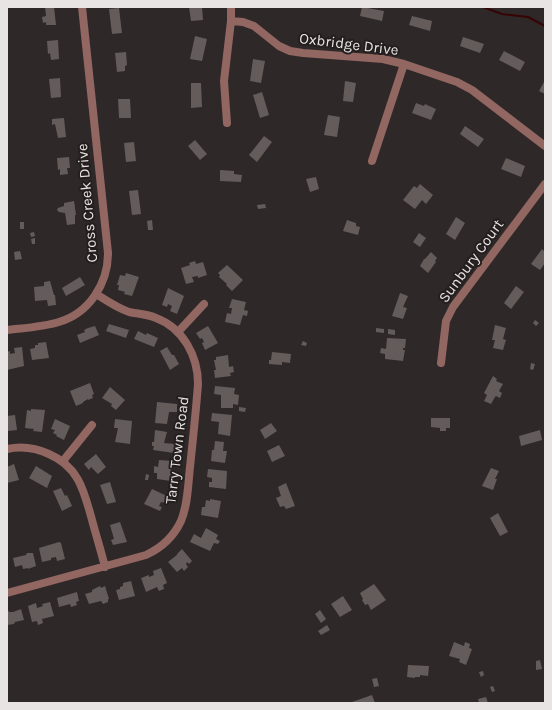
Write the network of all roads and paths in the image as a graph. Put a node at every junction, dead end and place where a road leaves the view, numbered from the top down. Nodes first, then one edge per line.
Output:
1 (82, 7) edge
2 (231, 7) edge
3 (231, 21) junction
4 (404, 64) junction
5 (227, 123) dead end
6 (545, 146) edge
7 (372, 161) dead end
8 (545, 184) edge
9 (96, 294) junction
10 (204, 304) dead end
11 (7, 330) edge
12 (178, 332) junction
13 (441, 363) dead end
14 (92, 425) dead end
15 (7, 449) edge
16 (63, 462) junction
17 (105, 567) junction
18 (7, 593) edge

1 - 9 street, Cross Creek Drive
2 - 3 street
3 - 4 street, Oxbridge Drive
3 - 5 street
4 - 6 street, Oxbridge Drive
4 - 7 street
8 - 13 street, Sunbury Court
9 - 11 street, Cross Creek Drive
9 - 12 street, Tarry Town Road
10 - 12 street
12 - 17 street, Tarry Town Road
14 - 16 street
15 - 16 street
16 - 17 street
17 - 18 street, Tarry Town Road

